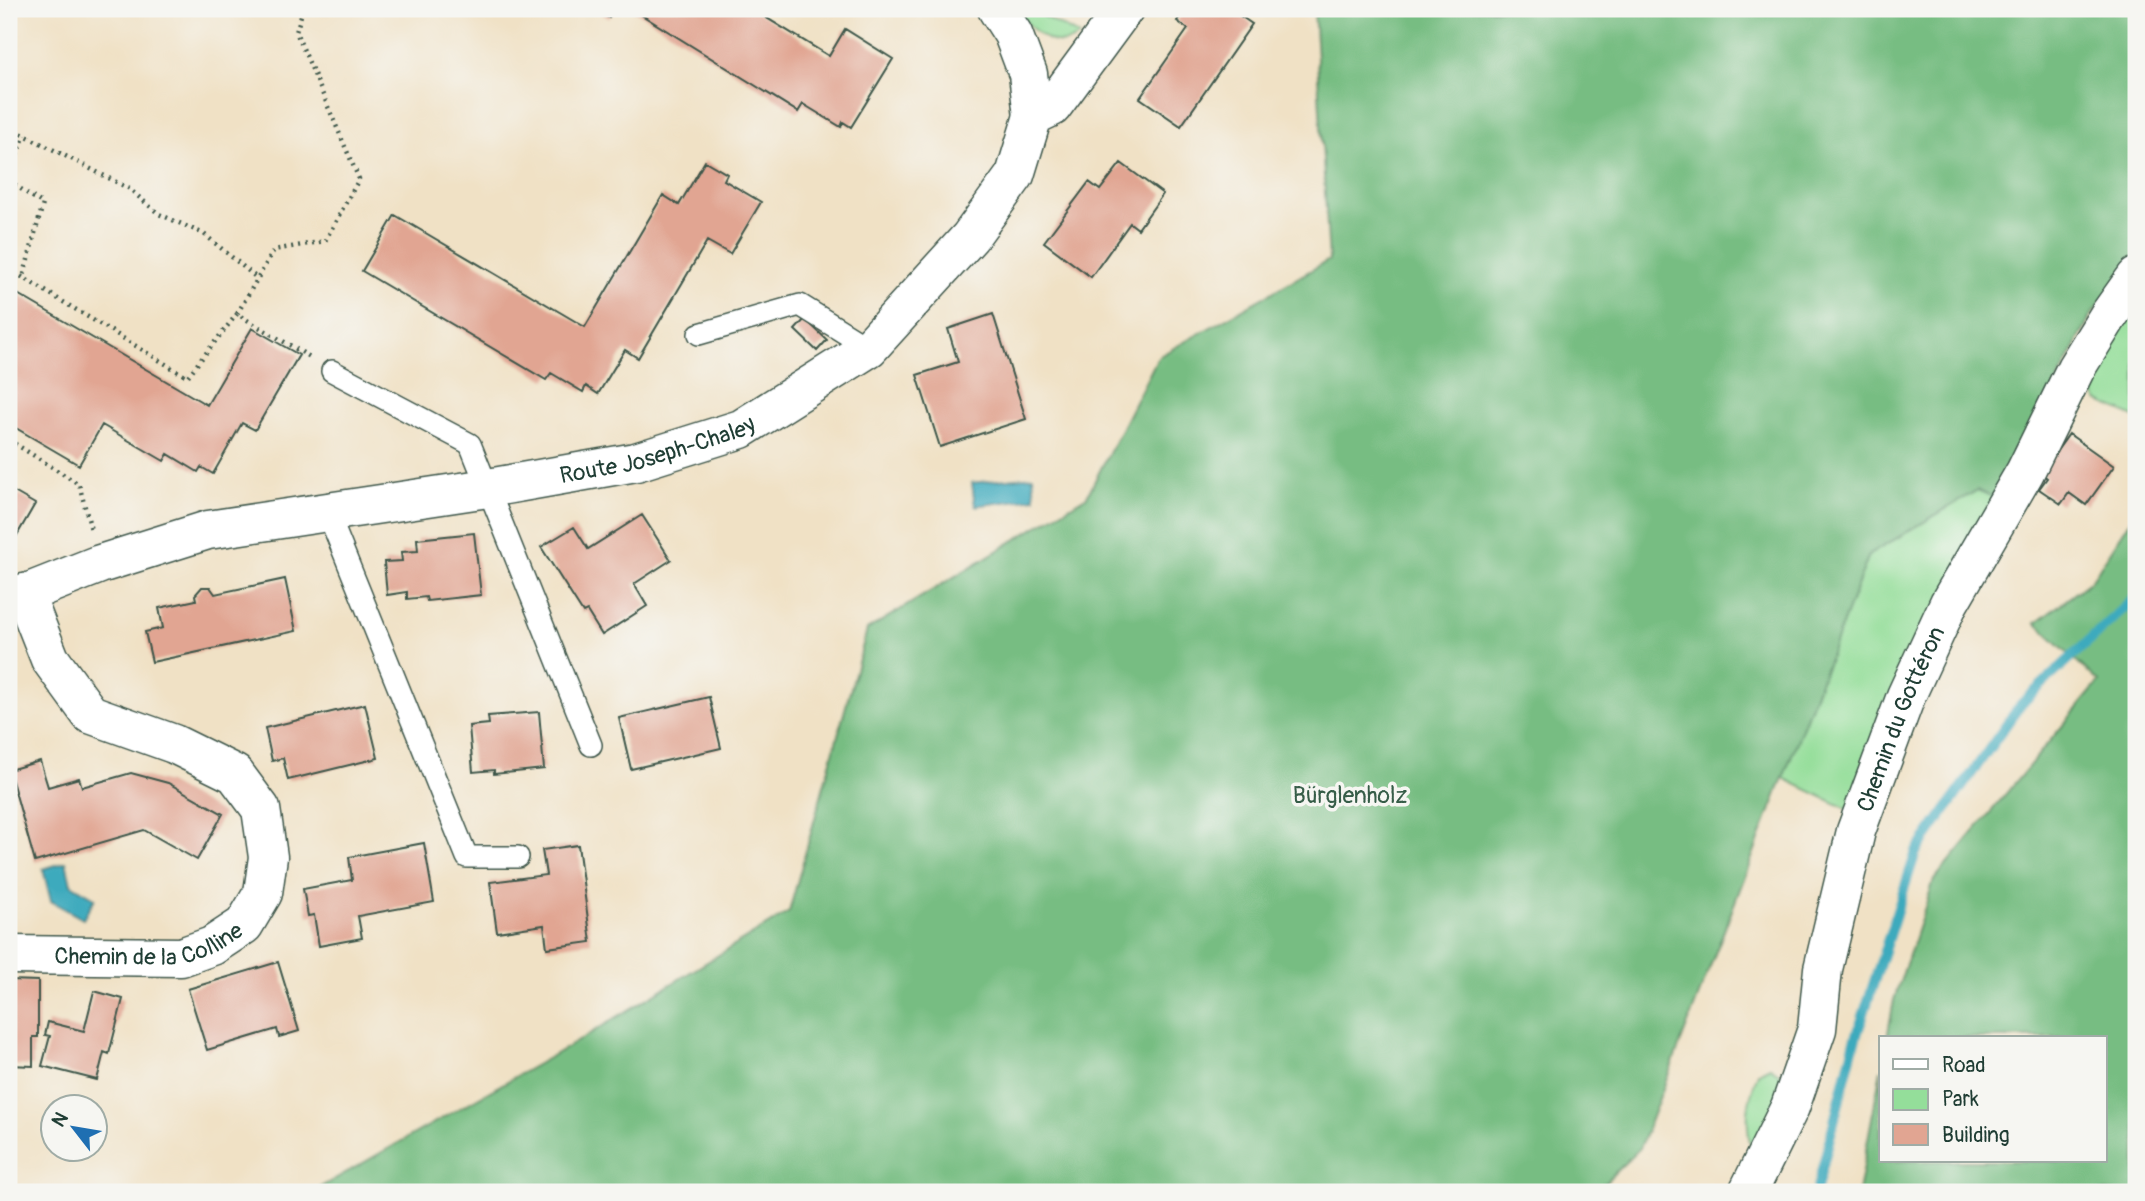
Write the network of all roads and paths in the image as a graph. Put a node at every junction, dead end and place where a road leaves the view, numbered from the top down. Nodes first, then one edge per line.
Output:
1 (303, 9) edge
2 (997, 9) edge
3 (1124, 9) edge
4 (1033, 116) junction
5 (9, 127) edge
6 (25, 135) junction
7 (9, 174) edge
8 (9, 181) edge
9 (9, 269) edge
10 (23, 278) junction
11 (2136, 278) edge
12 (258, 279) junction
13 (237, 314) junction
14 (699, 334) dead end
15 (869, 348) junction
16 (332, 371) joint
17 (9, 440) edge
18 (488, 488) junction
19 (327, 511) junction
20 (94, 541) dead end
21 (16, 597) edge
22 (591, 745) dead end
23 (518, 858) dead end
24 (9, 955) edge
25 (1748, 1192) edge

1 - 12 path
2 - 4 street
3 - 4 street
4 - 15 street, Route Joseph-Chaley
5 - 6 path
6 - 7 path
6 - 12 path
8 - 10 path
9 - 10 path
10 - 13 path
11 - 25 street, Chemin du Gottéron
12 - 13 path
13 - 16 path
14 - 15 lane
15 - 18 street, Route Joseph-Chaley
16 - 18 lane
17 - 20 path
18 - 19 street, Route Joseph-Chaley
18 - 22 lane
19 - 21 street, Route Joseph-Chaley
19 - 23 lane
21 - 24 street, Chemin de la Colline

